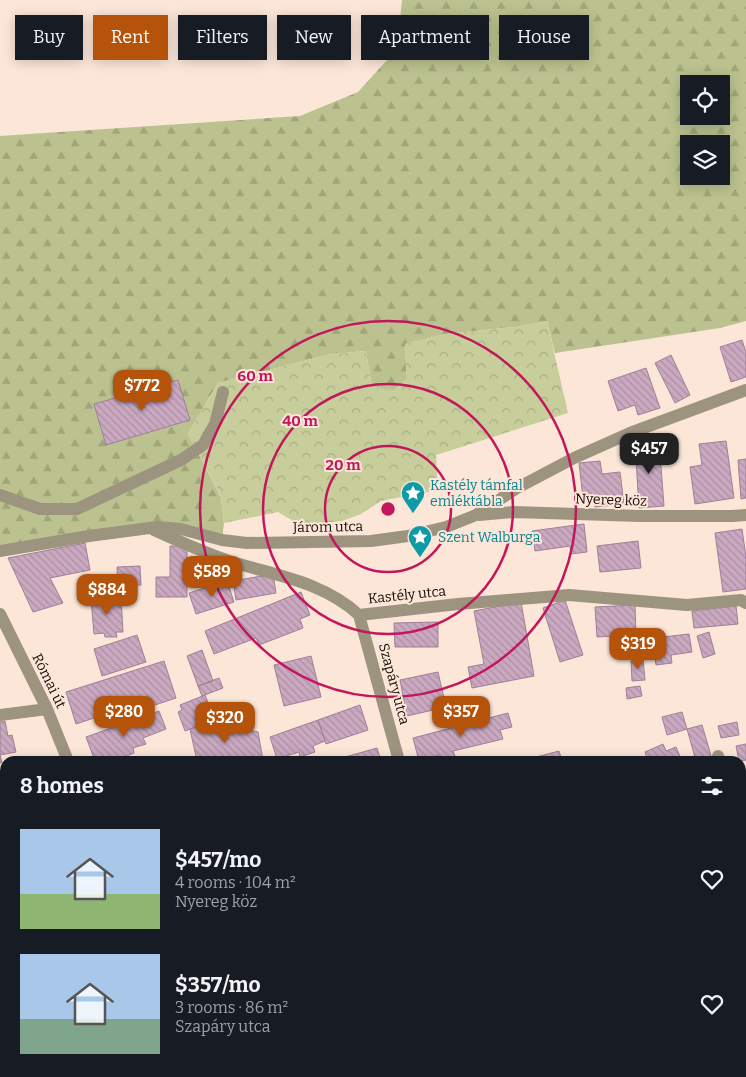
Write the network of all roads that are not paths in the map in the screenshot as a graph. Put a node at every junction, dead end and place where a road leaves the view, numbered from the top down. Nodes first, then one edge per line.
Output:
1 (746, 390) edge
2 (223, 392) dead end
3 (0, 495) edge
4 (476, 515) junction
5 (746, 515) edge
6 (150, 528) junction
7 (0, 551) edge
8 (746, 603) edge
9 (0, 614) edge
10 (359, 615) junction
11 (47, 709) junction
12 (0, 715) edge
13 (66, 756) edge
14 (398, 756) edge

1 - 4 street, Járom utca
2 - 3 street
4 - 5 street, Nyereg köz
4 - 6 street, Járom utca
6 - 7 street
6 - 10 street, Kastély utca
8 - 10 street, Kastély utca
9 - 11 street, Római út
10 - 14 street, Szapáry utca
11 - 12 street
11 - 13 street, Római út

